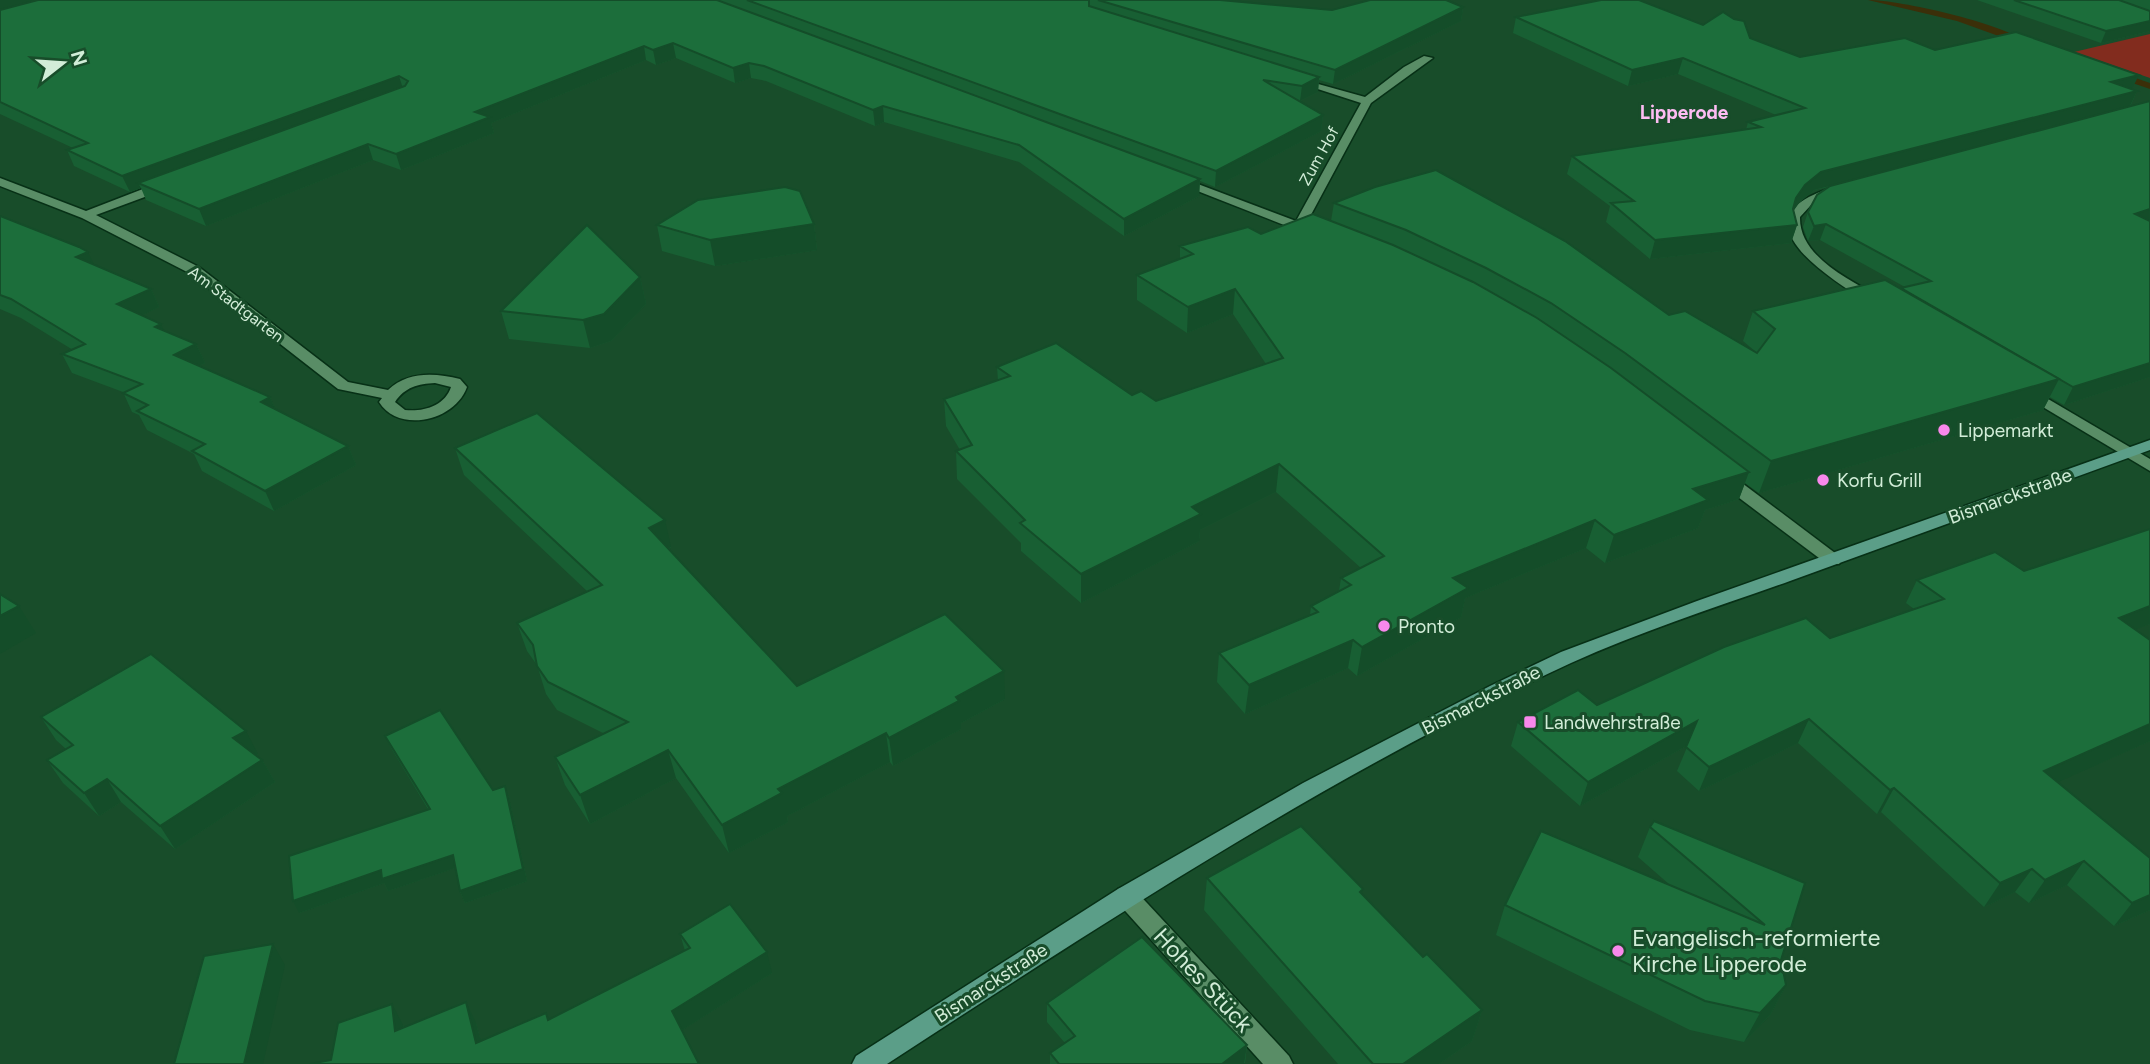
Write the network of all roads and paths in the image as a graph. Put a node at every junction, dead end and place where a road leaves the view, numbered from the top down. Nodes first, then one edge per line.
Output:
1 (1428, 58) dead end
2 (1289, 77) edge
3 (1367, 101) junction
4 (1158, 174) edge
5 (0, 181) edge
6 (176, 182) edge
7 (1845, 189) edge
8 (86, 215) junction
9 (1299, 226) junction
10 (1323, 236) edge
11 (1891, 310) edge
12 (2008, 380) edge
13 (391, 395) dead end
14 (2150, 445) edge
15 (2128, 452) junction
16 (2150, 466) edge
17 (1717, 472) edge
18 (1833, 560) junction
19 (1126, 896) junction
20 (865, 1064) edge
21 (1280, 1064) edge

1 - 3 street, Zum Hof
2 - 3 street
3 - 9 street, Zum Hof
4 - 9 street
5 - 8 street, Am Stadtgarten
6 - 8 street
7 - 11 street
8 - 13 street, Am Stadtgarten
9 - 10 street
12 - 15 street
14 - 15 main road, Bismarckstraße
15 - 16 street
15 - 18 main road, Bismarckstraße
17 - 18 street
18 - 19 main road, Bismarckstraße
19 - 20 main road, Bismarckstraße
19 - 21 street, Hohes Stück

